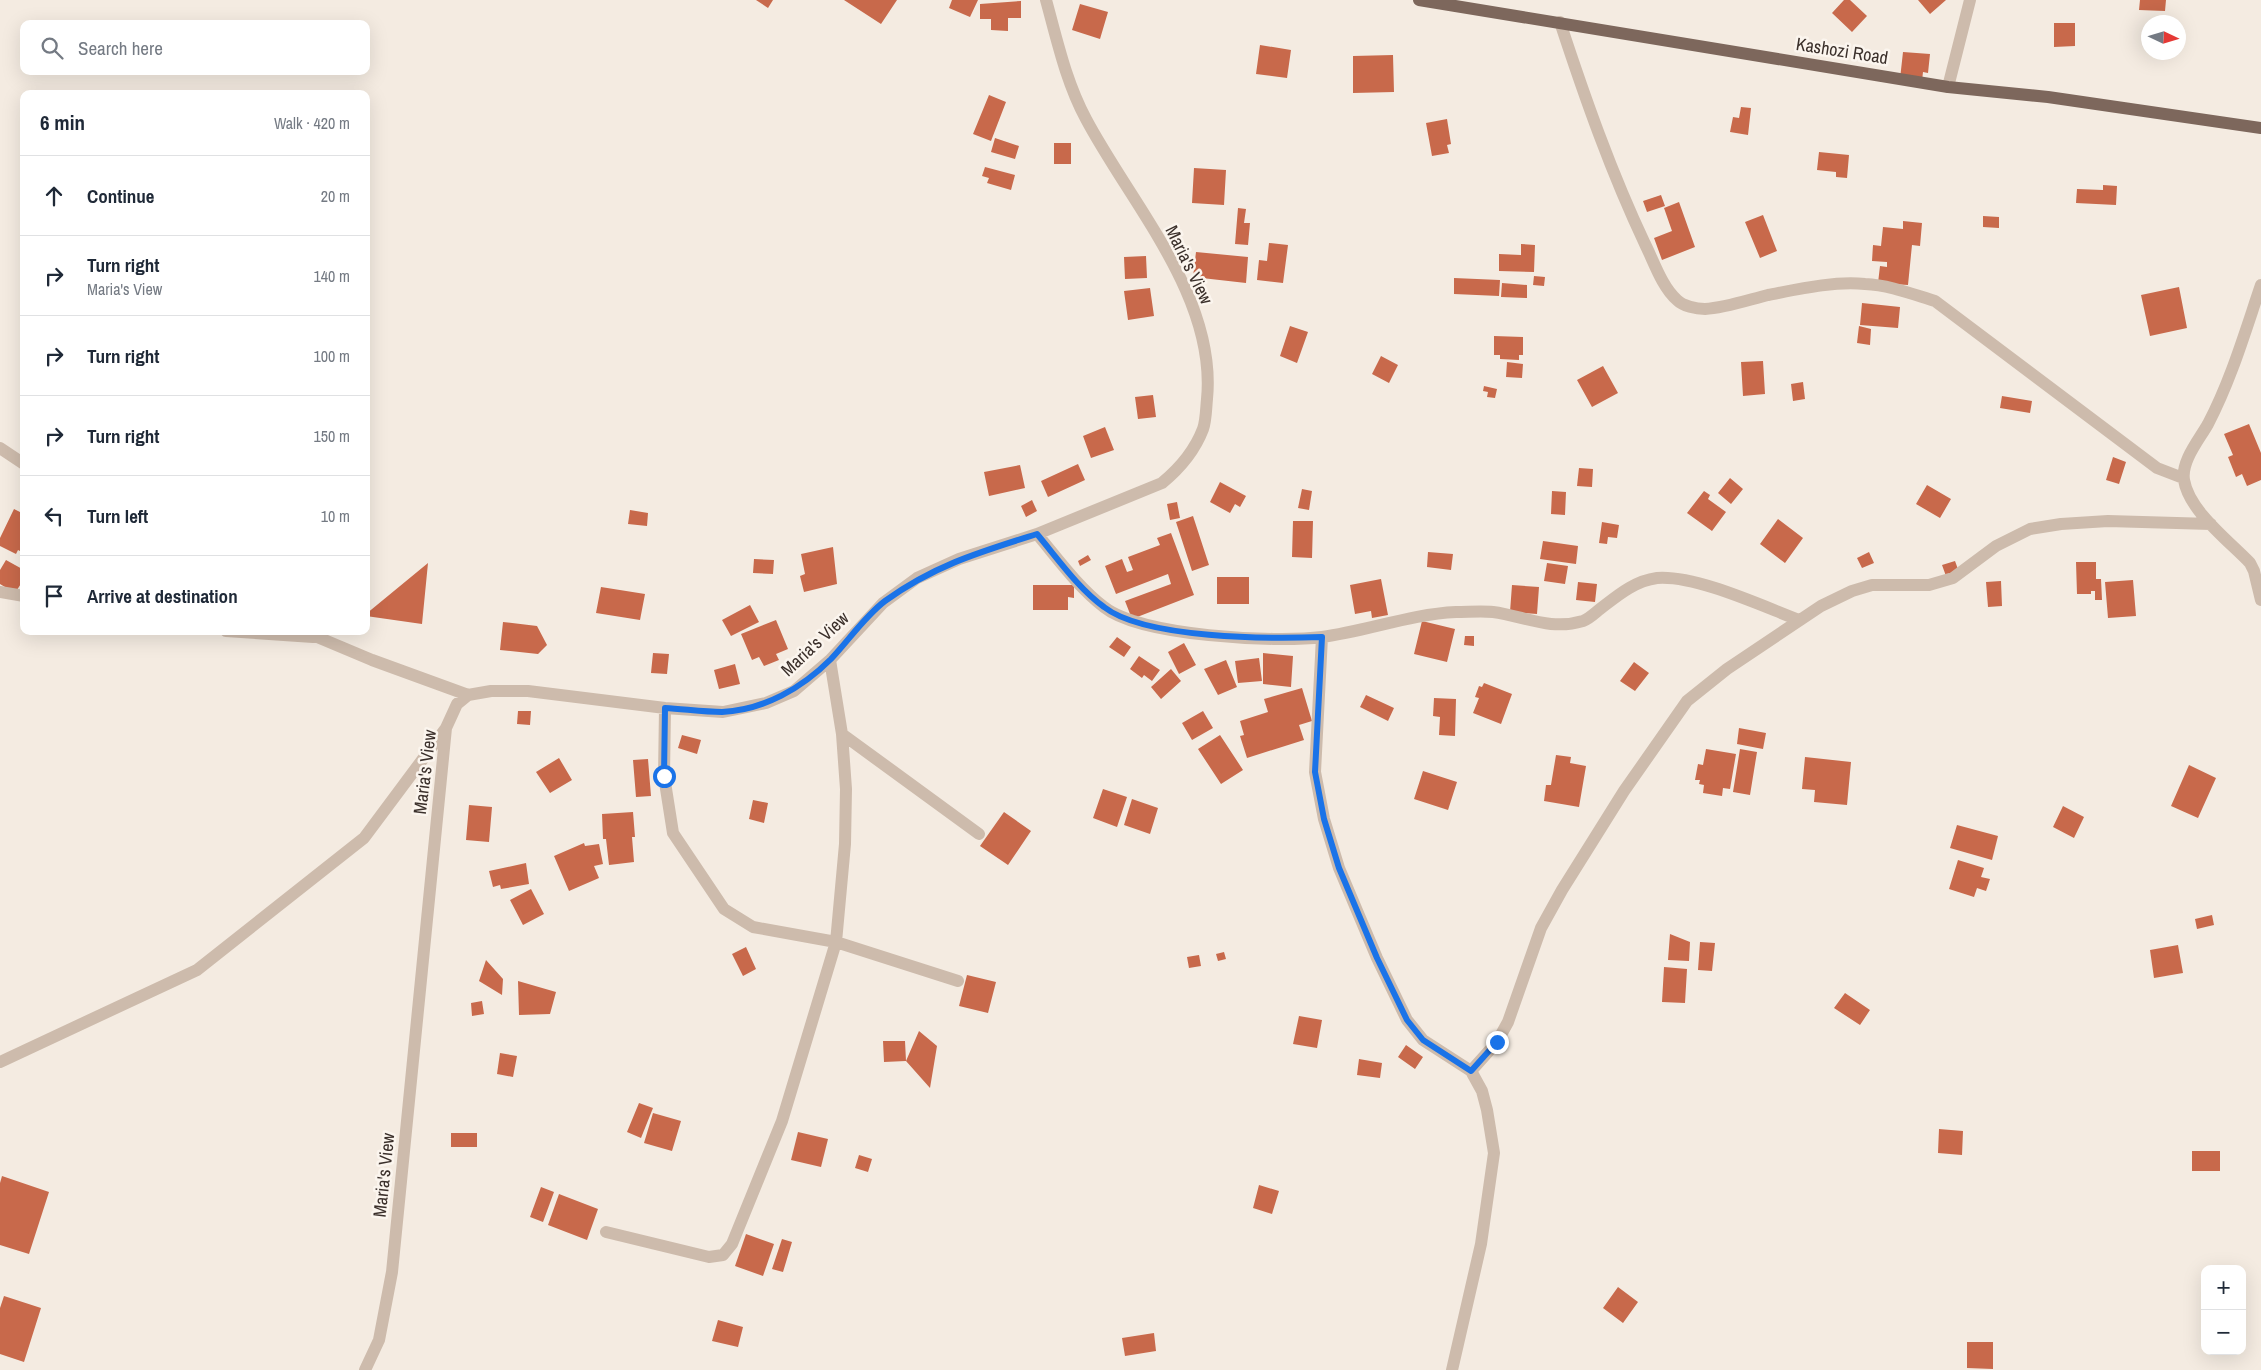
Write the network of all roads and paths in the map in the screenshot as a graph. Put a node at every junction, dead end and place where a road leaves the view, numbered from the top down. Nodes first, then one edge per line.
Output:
1 (1046, 0) edge
2 (1419, 0) edge
3 (1970, 0) edge
4 (1560, 22) junction
5 (1948, 87) junction
6 (2261, 128) edge
7 (2261, 285) edge
8 (0, 448) edge
9 (20, 461) edge
10 (2183, 478) junction
11 (2211, 524) junction
12 (1037, 534) junction
13 (0, 592) edge
14 (20, 595) edge
15 (2261, 600) edge
16 (1799, 620) junction
17 (312, 635) edge
18 (1322, 637) junction
19 (830, 660) junction
20 (468, 694) junction
21 (665, 708) junction
22 (446, 728) junction
23 (842, 734) junction
24 (979, 834) dead end
25 (836, 942) junction
26 (958, 981) dead end
27 (0, 1062) edge
28 (1471, 1071) junction
29 (606, 1232) dead end
30 (365, 1370) edge
31 (1452, 1370) edge

1 - 12 street, Maria's View
2 - 4 main road, Kashozi Road
3 - 5 street
4 - 5 main road, Kashozi Road
4 - 10 street
5 - 6 main road, Kashozi Road
7 - 10 street
8 - 9 street
10 - 11 street
11 - 15 street
11 - 16 street
12 - 18 street
12 - 19 street, Maria's View
13 - 14 street
16 - 18 street
16 - 28 street
17 - 20 street
18 - 28 street
19 - 21 street, Maria's View
19 - 23 street
20 - 21 street, Maria's View
20 - 22 street, Maria's View
21 - 25 street
22 - 27 street
22 - 30 street, Maria's View
23 - 24 street
23 - 25 street
25 - 26 street
25 - 29 street
28 - 31 street

